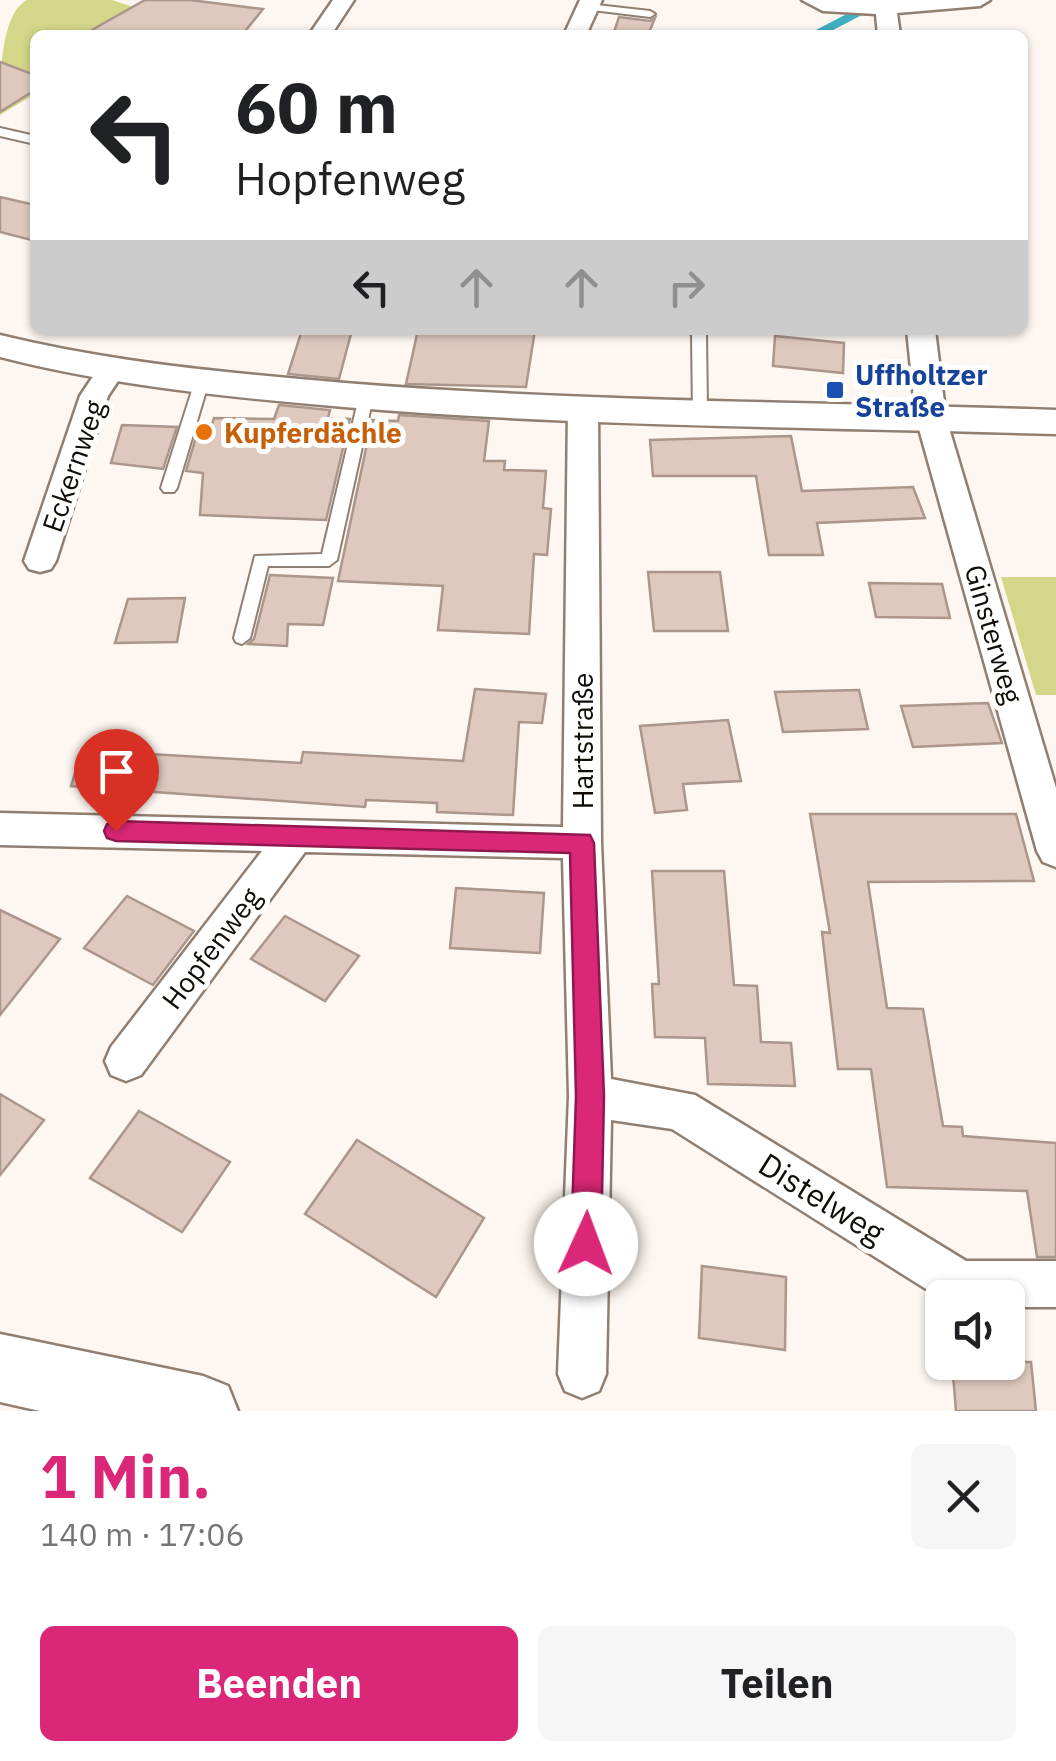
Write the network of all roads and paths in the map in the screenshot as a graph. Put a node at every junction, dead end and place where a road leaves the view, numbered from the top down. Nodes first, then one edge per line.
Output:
1 (344, 0) edge
2 (812, 0) edge
3 (980, 0) edge
4 (589, 4) edge
5 (886, 8) junction
6 (650, 14) dead end
7 (323, 30) edge
8 (577, 30) edge
9 (888, 30) edge
10 (0, 132) edge
11 (30, 139) edge
12 (699, 335) edge
13 (922, 335) edge
14 (0, 346) edge
15 (110, 372) junction
16 (202, 381) junction
17 (366, 397) junction
18 (583, 409) junction
19 (700, 412) junction
20 (931, 418) junction
21 (1056, 422) edge
22 (169, 488) dead end
23 (40, 561) dead end
24 (242, 638) dead end
25 (4, 833) edge
26 (295, 836) junction
27 (582, 843) junction
28 (1056, 852) edge
29 (126, 1061) dead end
30 (590, 1096) junction
31 (1056, 1284) edge
32 (0, 1368) edge
33 (582, 1374) dead end
34 (203, 1411) edge

1 - 7 street
2 - 5 street
3 - 5 street
4 - 6 lane
4 - 8 street
5 - 9 street
10 - 11 lane
12 - 19 lane
13 - 20 street, Ginsterweg
14 - 15 street
15 - 16 street
15 - 23 street, Eckernweg
16 - 17 street
16 - 22 lane
17 - 18 street
17 - 24 lane
18 - 19 street
18 - 27 street, Hartstraße
19 - 20 street
20 - 21 street
20 - 28 street, Ginsterweg
25 - 26 street
26 - 27 street
26 - 29 street, Hopfenweg
27 - 30 street, Hartstraße
30 - 31 street, Distelweg
30 - 33 street, Hartstraße
32 - 34 main road

